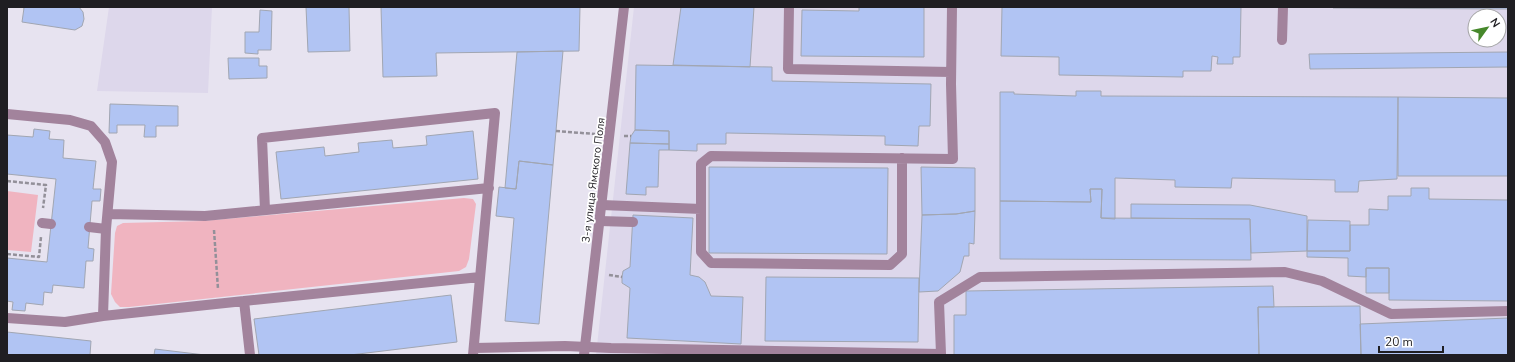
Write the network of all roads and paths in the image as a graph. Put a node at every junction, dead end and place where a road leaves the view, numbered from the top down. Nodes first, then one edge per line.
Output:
1 (624, 7) edge
2 (789, 7) edge
3 (952, 7) edge
4 (1283, 7) edge
5 (1282, 40) dead end
6 (951, 72) junction
7 (7, 114) edge
8 (902, 158) junction
9 (489, 188) junction
10 (602, 205) junction
11 (701, 209) junction
12 (265, 210) junction
13 (108, 214) junction
14 (213, 215) junction
15 (600, 221) junction
16 (633, 222) dead end
17 (90, 227) dead end
18 (106, 229) junction
19 (609, 275) dead end
20 (480, 277) junction
21 (622, 277) dead end
22 (244, 301) junction
23 (219, 304) junction
24 (1508, 311) edge
25 (103, 316) junction
26 (7, 318) edge
27 (584, 350) edge
28 (474, 352) edge
29 (941, 354) edge
30 (250, 355) edge

1 - 10 street, 3-я улица Ямского Поля
2 - 6 street
3 - 6 street
4 - 5 street
6 - 8 street
7 - 13 street
8 - 11 street
8 - 11 street
9 - 12 street
9 - 12 street
9 - 20 street
10 - 11 street
10 - 15 street, 3-я улица Ямского Поля
12 - 14 street
13 - 14 street
13 - 18 street
14 - 23 path
15 - 16 street
15 - 27 street, 3-я улица Ямского Поля
17 - 18 street
18 - 25 street
19 - 21 path
20 - 22 street
20 - 28 street
22 - 23 street
22 - 30 street
23 - 25 street
24 - 29 street
25 - 26 street
27 - 28 street
27 - 29 street

